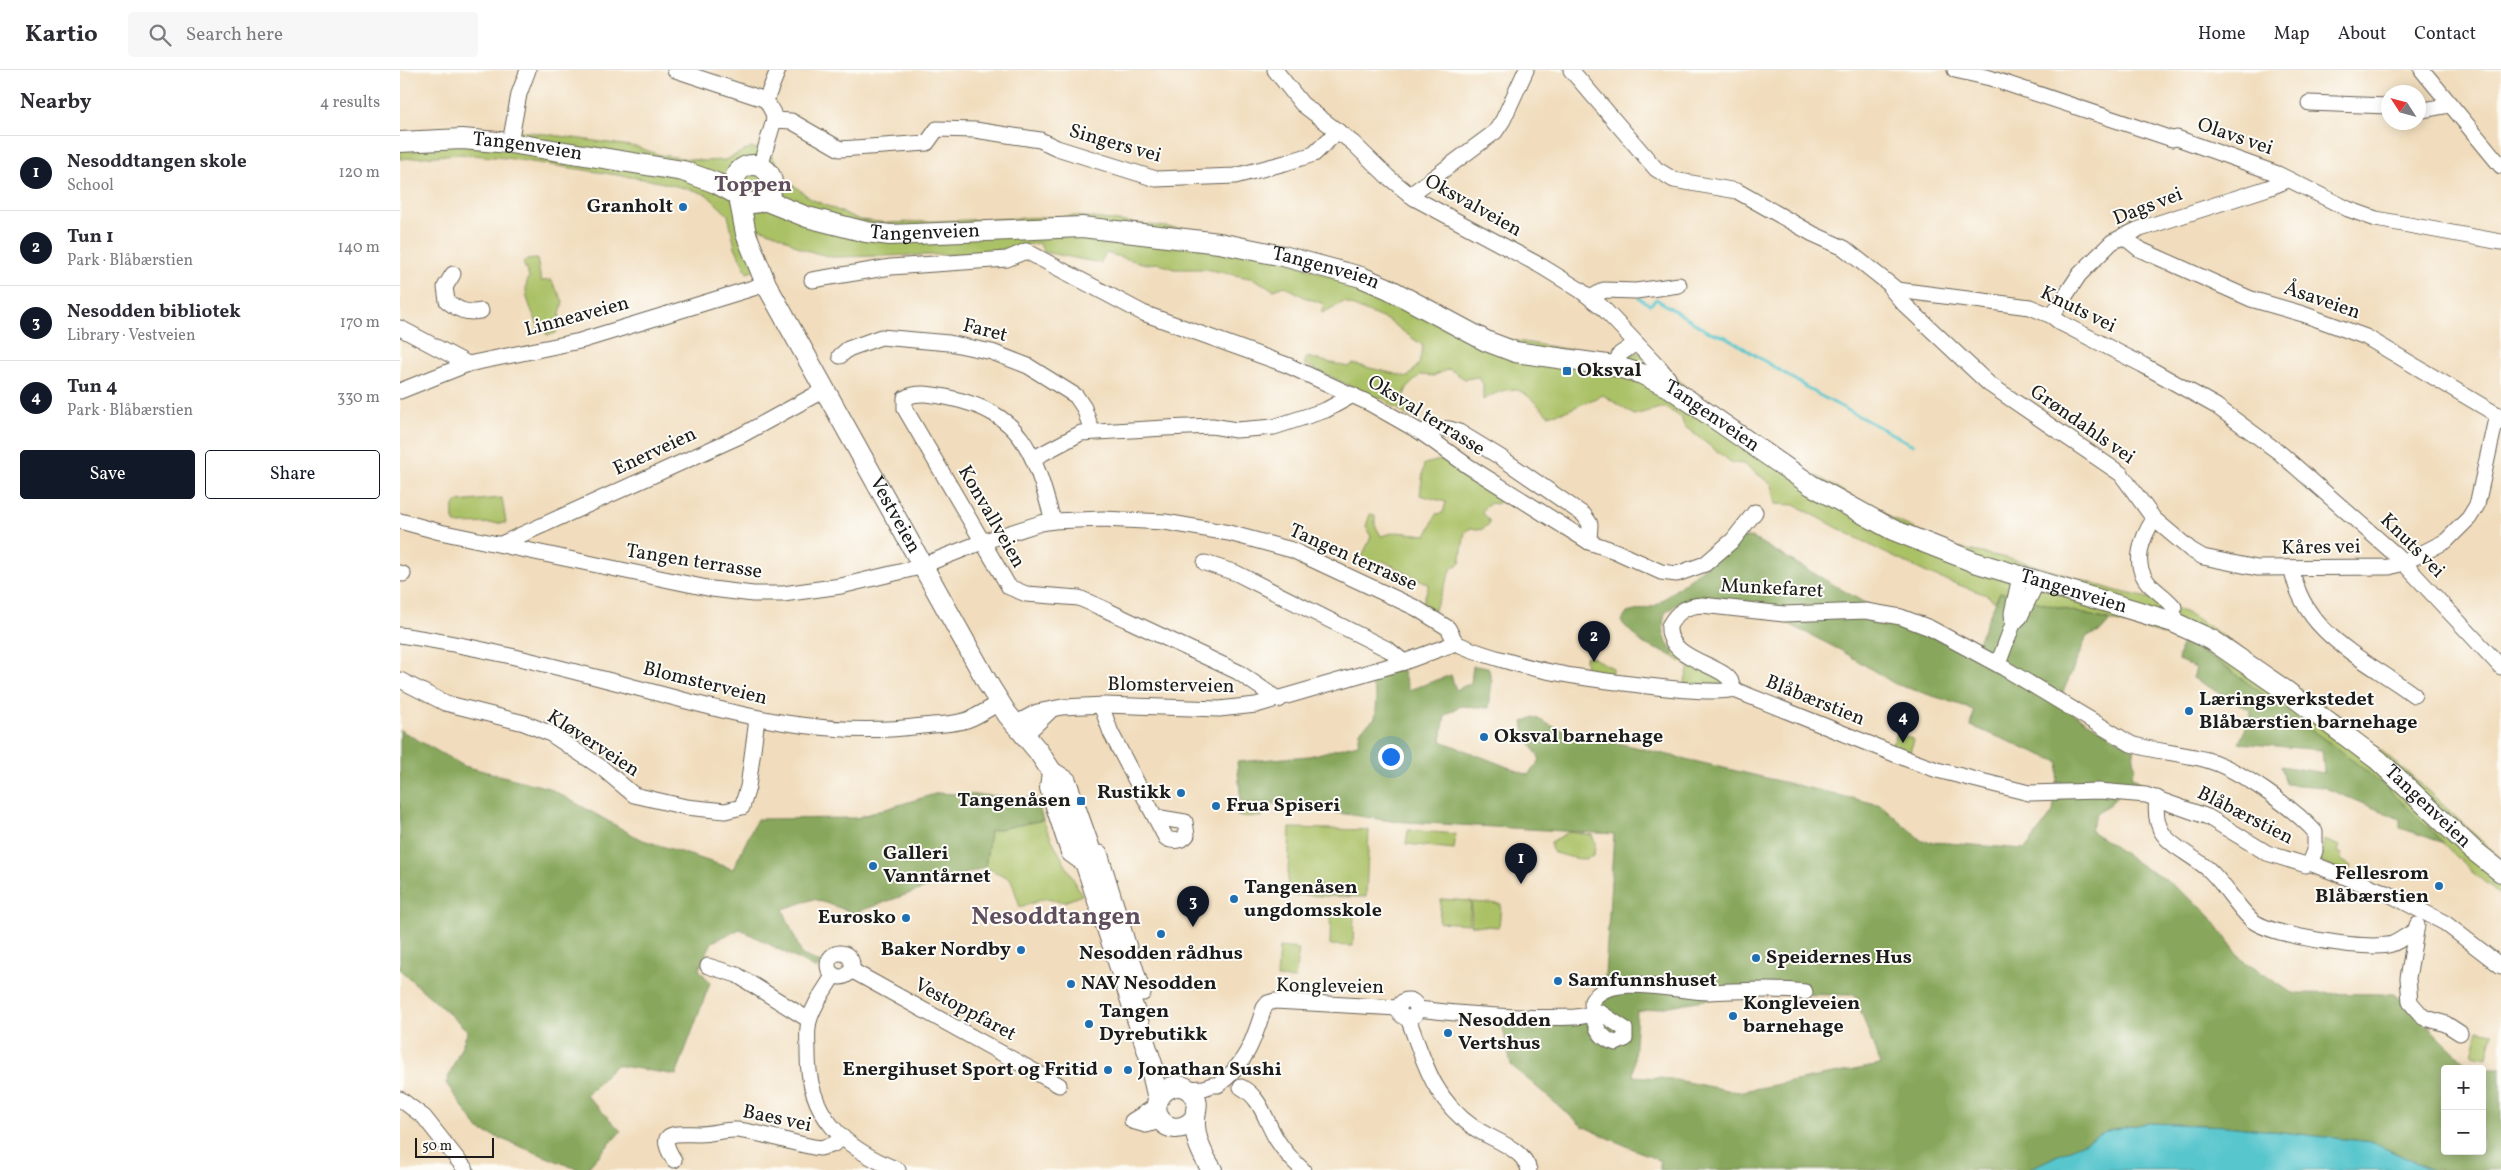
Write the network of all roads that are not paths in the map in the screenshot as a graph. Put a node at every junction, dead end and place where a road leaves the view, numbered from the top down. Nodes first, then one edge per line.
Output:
1 (528, 70) edge
2 (675, 70) edge
3 (778, 70) edge
4 (1274, 70) edge
5 (1526, 70) edge
6 (1571, 70) edge
7 (1955, 70) edge
8 (2422, 70) edge
9 (766, 100) junction
10 (2309, 103) dead end
11 (2381, 106) edge
12 (2450, 106) junction
13 (2426, 110) edge
14 (774, 120) junction
15 (1338, 131) junction
16 (400, 142) edge
17 (510, 143) junction
18 (2501, 166) edge
19 (759, 170) junction
20 (683, 171) junction
21 (2288, 180) junction
22 (1410, 195) junction
23 (738, 196) junction
24 (764, 200) junction
25 (828, 221) junction
26 (1026, 228) junction
27 (2123, 236) junction
28 (2501, 242) edge
29 (753, 250) junction
30 (1026, 251) junction
31 (453, 274) dead end
32 (812, 280) dead end
33 (766, 284) junction
34 (1679, 285) dead end
35 (1893, 288) junction
36 (1591, 298) junction
37 (481, 311) dead end
38 (2052, 316) junction
39 (400, 328) edge
40 (1636, 343) junction
41 (840, 356) dead end
42 (468, 364) junction
43 (1614, 366) junction
44 (1672, 389) junction
45 (824, 390) junction
46 (400, 391) edge
47 (1353, 395) junction
48 (2499, 416) edge
49 (1092, 430) junction
50 (1422, 433) junction
51 (1034, 458) junction
52 (1755, 512) dead end
53 (2154, 519) junction
54 (400, 521) edge
55 (1053, 521) junction
56 (982, 542) junction
57 (1589, 542) junction
58 (501, 544) junction
59 (1205, 563) dead end
60 (2403, 563) junction
61 (922, 566) junction
62 (2292, 569) junction
63 (2029, 580) junction
64 (2173, 622) junction
65 (400, 635) edge
66 (1456, 643) junction
67 (1404, 662) junction
68 (1998, 664) junction
69 (2501, 667) edge
70 (400, 680) edge
71 (1732, 690) junction
72 (2414, 695) dead end
73 (1279, 700) junction
74 (1000, 702) junction
75 (1101, 705) junction
76 (757, 719) junction
77 (1020, 730) junction
78 (2157, 798) junction
79 (1155, 817) dead end
80 (1092, 858) junction
81 (2310, 863) junction
82 (2501, 872) edge
83 (2425, 914) junction
84 (2415, 931) junction
85 (708, 966) dead end
86 (2501, 966) edge
87 (851, 970) junction
88 (834, 975) junction
89 (1805, 992) dead end
90 (1142, 994) dead end
91 (1408, 1012) junction
92 (809, 1020) junction
93 (2460, 1033) dead end
94 (1154, 1067) junction
95 (1059, 1085) dead end
96 (1218, 1085) junction
97 (1241, 1087) dead end
98 (1181, 1088) junction
99 (400, 1099) edge
100 (1161, 1113) junction
101 (1196, 1113) junction
102 (842, 1139) junction
103 (674, 1160) dead end
104 (1207, 1162) edge
105 (466, 1170) edge
106 (898, 1170) edge
107 (1303, 1170) edge
108 (1529, 1170) edge

1 - 17 street
2 - 9 street
3 - 9 street
4 - 15 street, Oksvalveien
5 - 22 street
6 - 35 street, Knuts vei
7 - 21 street, Olavs vei
8 - 12 street
9 - 14 street
10 - 11 street
12 - 13 street
12 - 18 street
14 - 15 street, Singers vei
14 - 19 street
15 - 22 street, Oksvalveien
16 - 17 main road, Tangenveien
17 - 20 main road, Tangenveien
19 - 20 main road, Tangenveien
19 - 23 main road
19 - 24 main road
19 - 25 main road, Tangenveien
20 - 23 main road, Tangenveien
21 - 27 street, Dags vei
21 - 28 street, Olavs vei
22 - 36 street, Oksvalveien
23 - 24 main road
23 - 29 main road, Vestveien
24 - 25 main road, Tangenveien
24 - 29 main road, Vestveien
25 - 26 main road, Tangenveien
26 - 30 street
26 - 43 main road, Tangenveien
27 - 38 street, Dags vei
27 - 48 street, Åsaveien
29 - 33 main road, Vestveien
30 - 32 street
30 - 47 street, Oksval terrasse
31 - 37 street
33 - 42 street, Linneaveien
33 - 45 main road, Vestveien
34 - 36 street
35 - 38 street, Knuts vei
35 - 53 street, Grøndahls vei
36 - 40 street, Oksvalveien
38 - 60 street, Knuts vei
39 - 42 street
40 - 43 street
40 - 44 street, Oksvalveien
41 - 49 street, Faret
42 - 46 street, Linneaveien
43 - 44 main road, Tangenveien
44 - 63 main road, Tangenveien
45 - 58 street, Enerveien
45 - 61 main road, Vestveien
47 - 49 street
47 - 50 street, Oksval terrasse
48 - 60 street, Kåres vei
49 - 51 street
50 - 57 street, Oksval terrasse
50 - 57 street
51 - 55 street, Konvallveien
51 - 56 street, Konvallveien
52 - 57 street, Oksval terrasse
53 - 62 street, Kåres vei
53 - 64 street
54 - 58 street, Tangen terrasse
55 - 56 street, Tangen terrasse
55 - 66 street, Tangen terrasse
56 - 61 street, Tangen terrasse
56 - 73 street, Konvallveien
58 - 61 street, Tangen terrasse
59 - 67 street
60 - 62 street, Kåres vei
60 - 69 street, Knuts vei
61 - 74 main road, Vestveien
62 - 72 street
63 - 64 main road, Tangenveien
63 - 68 street
64 - 82 main road, Tangenveien
65 - 76 street, Blomsterveien
66 - 67 street, Blomsterveien
66 - 71 street, Blåbærstien
67 - 73 street, Blomsterveien
68 - 71 street, Munkefaret
68 - 81 street, Munkefaret
70 - 76 street, Kløverveien
71 - 78 street, Blåbærstien
73 - 75 street, Blomsterveien
74 - 76 street, Blomsterveien
74 - 77 main road, Vestveien
75 - 77 street, Blomsterveien
75 - 79 street
77 - 80 main road, Vestveien
78 - 81 street, Blåbærstien
78 - 84 street
80 - 90 street
80 - 94 main road, Vestveien
81 - 83 street, Blåbærstien
83 - 84 street
83 - 86 street, Blåbærstien
84 - 93 street
85 - 92 street
87 - 88 street
87 - 88 street
87 - 95 street, Vestoppfaret
88 - 92 street
89 - 91 street, Kongleveien
91 - 96 street, Kongleveien
91 - 108 street
92 - 102 street
94 - 98 main road
94 - 100 main road, Vestveien
96 - 98 street
96 - 101 street, Kongleveien
97 - 107 street
98 - 100 main road
98 - 101 main road
99 - 105 street
100 - 101 main road
100 - 104 main road
101 - 104 main road
102 - 103 street, Baes vei
102 - 106 street

